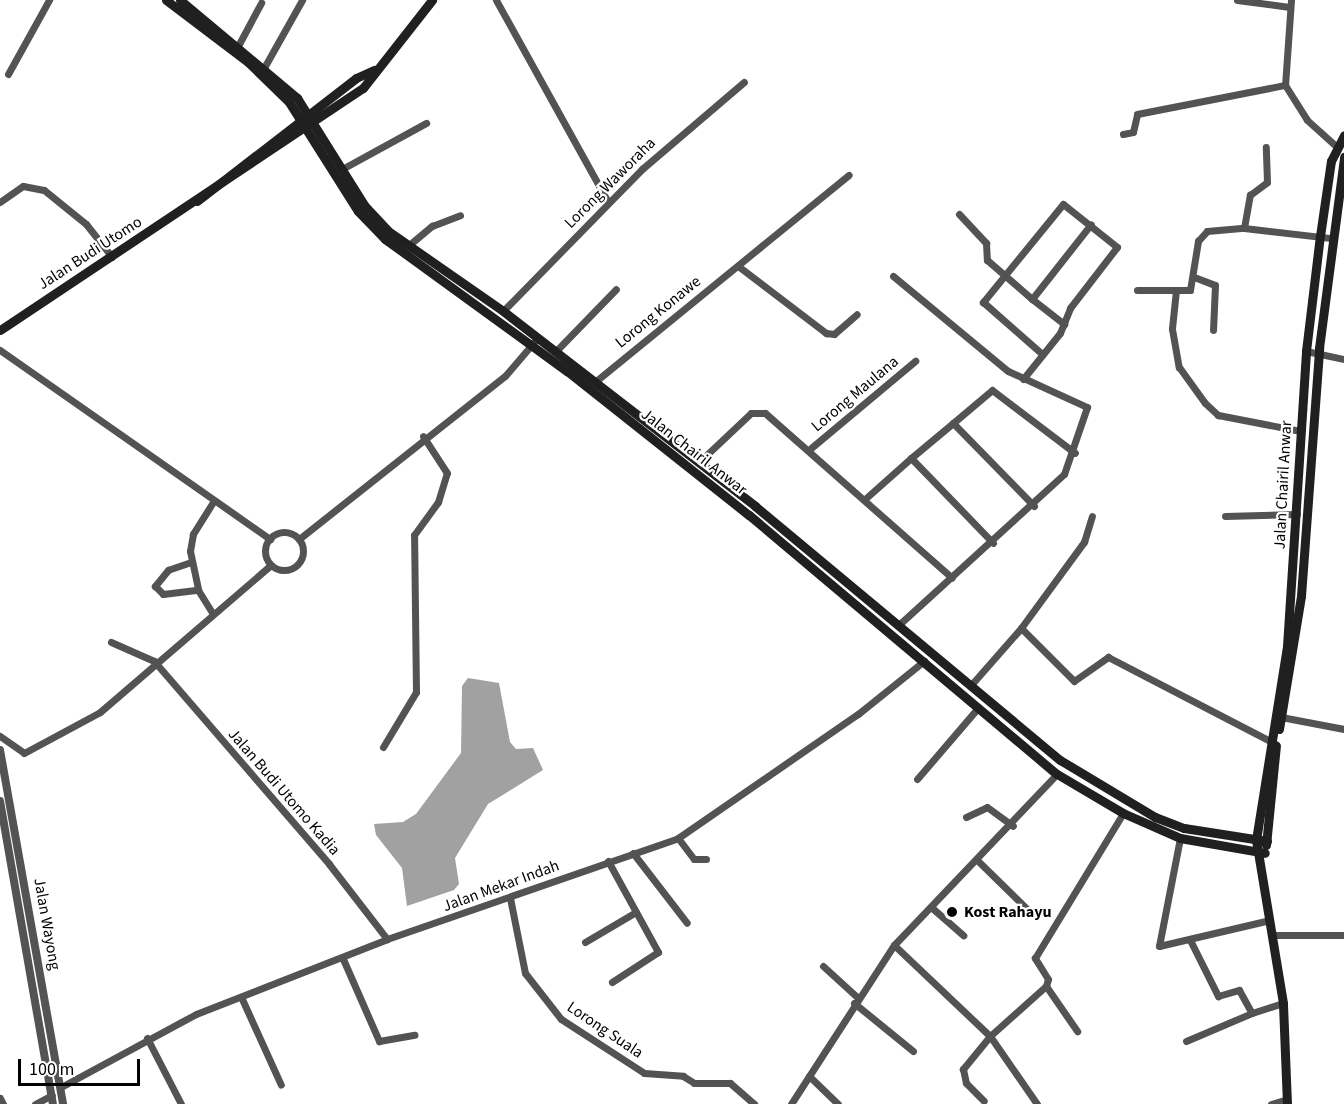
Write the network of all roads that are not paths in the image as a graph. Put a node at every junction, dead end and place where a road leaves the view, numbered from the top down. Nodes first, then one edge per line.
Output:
1 (49, 0) edge
2 (166, 0) edge
3 (180, 0) edge
4 (302, 0) edge
5 (432, 0) edge
6 (496, 0) edge
7 (1237, 0) edge
8 (261, 3) dead end
9 (1290, 4) edge
10 (239, 44) junction
11 (265, 66) junction
12 (374, 70) junction
13 (8, 74) dead end
14 (744, 82) dead end
15 (1285, 85) junction
16 (305, 116) junction
17 (426, 123) dead end
18 (311, 126) junction
19 (1123, 134) dead end
20 (1344, 135) edge
21 (1336, 146) junction
22 (1266, 147) dead end
23 (1344, 157) edge
24 (342, 169) junction
25 (849, 175) dead end
26 (196, 201) junction
27 (0, 202) edge
28 (608, 202) junction
29 (959, 214) dead end
30 (460, 215) dead end
31 (1091, 224) junction
32 (1244, 228) junction
33 (1320, 236) junction
34 (1331, 238) junction
35 (409, 245) junction
36 (112, 256) junction
37 (738, 266) junction
38 (893, 276) dead end
39 (1005, 277) junction
40 (1194, 277) junction
41 (616, 289) dead end
42 (1137, 290) dead end
43 (1176, 290) junction
44 (1032, 299) junction
45 (503, 312) junction
46 (857, 314) dead end
47 (1064, 324) junction
48 (0, 330) edge
49 (1214, 330) dead end
50 (534, 342) junction
51 (0, 350) edge
52 (556, 351) junction
53 (1306, 351) junction
54 (1318, 353) junction
55 (1042, 354) junction
56 (1344, 359) edge
57 (915, 361) dead end
58 (1023, 379) junction
59 (596, 381) junction
60 (952, 423) junction
61 (1300, 431) junction
62 (423, 436) junction
63 (811, 448) junction
64 (1075, 453) junction
65 (911, 458) junction
66 (699, 462) junction
67 (866, 498) junction
68 (213, 502) junction
69 (1034, 506) junction
70 (1297, 514) junction
71 (1092, 516) dead end
72 (1225, 516) dead end
73 (270, 539) junction
74 (299, 539) junction
75 (993, 543) junction
76 (191, 562) junction
77 (271, 565) junction
78 (952, 578) junction
79 (198, 590) junction
80 (861, 592) junction
81 (853, 602) junction
82 (213, 614) junction
83 (900, 624) junction
84 (1021, 628) junction
85 (111, 642) dead end
86 (924, 661) junction
87 (156, 665) junction
88 (971, 685) junction
89 (976, 709) junction
90 (1281, 717) junction
91 (1344, 729) edge
92 (0, 736) edge
93 (1274, 743) junction
94 (383, 747) dead end
95 (0, 750) edge
96 (2, 764) edge
97 (1057, 774) junction
98 (917, 779) dead end
99 (0, 801) edge
100 (1123, 813) junction
101 (966, 817) dead end
102 (1013, 826) junction
103 (678, 838) junction
104 (1180, 838) junction
105 (1256, 840) junction
106 (1267, 841) junction
107 (633, 853) junction
108 (1261, 853) junction
109 (706, 859) dead end
110 (978, 860) junction
111 (608, 861) junction
112 (510, 898) junction
113 (931, 907) junction
114 (1027, 909) dead end
115 (636, 912) junction
116 (1270, 920) junction
117 (687, 923) dead end
118 (963, 935) dead end
119 (1274, 935) junction
120 (1344, 935) edge
121 (387, 939) junction
122 (1190, 940) junction
123 (585, 942) dead end
124 (894, 945) junction
125 (343, 958) junction
126 (823, 966) dead end
127 (612, 982) dead end
128 (1046, 986) junction
129 (242, 999) junction
130 (855, 1000) junction
131 (1282, 1003) junction
132 (1252, 1013) junction
133 (1077, 1031) dead end
134 (414, 1035) dead end
135 (990, 1036) junction
136 (147, 1038) junction
137 (1186, 1041) dead end
138 (914, 1051) dead end
139 (809, 1076) junction
140 (281, 1085) dead end
141 (60, 1087) junction
142 (0, 1098) edge
143 (53, 1100) edge
144 (984, 1101) dead end
145 (1287, 1102) edge
146 (3, 1104) edge
147 (35, 1104) edge
148 (63, 1104) edge
149 (181, 1104) edge
150 (754, 1104) edge
151 (791, 1104) edge
152 (838, 1104) edge
153 (1037, 1104) edge
154 (1271, 1104) edge

1 - 13 street
2 - 16 main road, Jalan Chairil Anwar
3 - 10 main road, Jalan Chairil Anwar
4 - 11 street
5 - 12 main road, Jalan Budi Utomo
6 - 28 street
7 - 9 street
8 - 10 street
9 - 15 street
10 - 11 main road, Jalan Chairil Anwar
11 - 16 main road, Jalan Chairil Anwar
12 - 16 main road, Jalan Budi Utomo
12 - 18 main road, Jalan Budi Utomo
14 - 28 street, Lorong Waworaha
15 - 19 street
15 - 21 street
16 - 18 main road, Jalan Chairil Anwar
16 - 26 main road, Jalan Budi Utomo
17 - 24 street
18 - 24 main road, Jalan Chairil Anwar
18 - 26 main road, Jalan Budi Utomo
18 - 50 main road, Jalan Chairil Anwar
20 - 21 main road, Jalan Chairil Anwar
21 - 33 main road, Jalan Chairil Anwar
22 - 32 street
23 - 34 main road, Jalan Chairil Anwar
24 - 35 main road, Jalan Chairil Anwar
25 - 37 street, Lorong Konawe
26 - 36 main road, Jalan Budi Utomo
27 - 36 street
28 - 45 street, Lorong Waworaha
29 - 39 street
30 - 35 street
31 - 39 street
31 - 44 street
31 - 47 street
32 - 33 street
32 - 40 street
33 - 34 street
33 - 53 main road, Jalan Chairil Anwar
34 - 54 main road, Jalan Chairil Anwar
35 - 45 main road, Jalan Chairil Anwar
36 - 48 main road, Jalan Budi Utomo
37 - 46 street
37 - 59 street, Lorong Konawe
38 - 58 street
39 - 44 street
39 - 55 street
40 - 43 street
40 - 49 street
41 - 52 street
42 - 43 street
43 - 61 street
44 - 47 street
45 - 50 main road, Jalan Chairil Anwar
47 - 55 street
50 - 52 main road, Jalan Chairil Anwar
50 - 62 street
50 - 81 main road, Jalan Chairil Anwar
51 - 68 street
52 - 59 main road, Jalan Chairil Anwar
53 - 54 street
53 - 61 main road, Jalan Chairil Anwar
54 - 56 street
54 - 90 main road, Jalan Chairil Anwar
55 - 58 street
57 - 63 street, Lorong Maulana
58 - 64 street
59 - 66 main road, Jalan Chairil Anwar
60 - 64 street
60 - 65 street
60 - 69 street
61 - 70 main road, Jalan Chairil Anwar
62 - 74 street
62 - 94 street
63 - 66 street
63 - 67 street
64 - 69 street
65 - 67 street
65 - 75 street
66 - 80 main road, Jalan Chairil Anwar
67 - 78 street
68 - 73 street
68 - 76 street
69 - 75 street
70 - 72 street
70 - 93 main road, Jalan Chairil Anwar
71 - 84 street
73 - 74 street
73 - 77 street
74 - 77 street
75 - 78 street
76 - 79 street
76 - 79 street
77 - 82 street
78 - 83 street
79 - 82 street
80 - 81 main road
80 - 83 main road, Jalan Chairil Anwar
81 - 86 main road, Jalan Chairil Anwar
82 - 87 street
83 - 88 main road, Jalan Chairil Anwar
84 - 88 street
84 - 93 street
85 - 87 street, Jalan Budi Utomo Kadia
86 - 89 main road, Jalan Chairil Anwar
86 - 103 street, Jalan Mekar Indah
87 - 92 street
87 - 121 street, Jalan Budi Utomo Kadia
88 - 105 main road, Jalan Chairil Anwar
89 - 97 main road, Jalan Chairil Anwar
89 - 98 street
90 - 91 street
90 - 93 main road, Jalan Chairil Anwar
93 - 105 main road, Jalan Chairil Anwar
93 - 106 main road, Jalan Chairil Anwar
95 - 96 street, Jalan Wayong
96 - 141 street, Jalan Wayong
97 - 100 main road, Jalan Chairil Anwar
97 - 102 street
99 - 143 street, Jalan Wayong
100 - 104 main road, Jalan Chairil Anwar
100 - 128 street
101 - 102 street
102 - 110 street
103 - 107 street, Jalan Mekar Indah
103 - 109 street
104 - 108 main road, Jalan Chairil Anwar
104 - 122 street
105 - 106 main road, Jalan Chairil Anwar
105 - 108 main road, Jalan Chairil Anwar
106 - 108 main road, Jalan Chairil Anwar
107 - 111 street, Jalan Mekar Indah
107 - 117 street
108 - 116 main road, Jalan Chairil Anwar
110 - 113 street
110 - 114 street
111 - 112 street, Jalan Mekar Indah
111 - 115 street
112 - 121 street, Jalan Mekar Indah
112 - 150 street, Lorong Suala
113 - 118 street
113 - 124 street
115 - 123 street
115 - 127 street
116 - 119 main road, Jalan Chairil Anwar
116 - 122 street
119 - 120 street
119 - 131 main road, Jalan Chairil Anwar
121 - 125 street, Jalan Mekar Indah
122 - 132 street
124 - 130 street
124 - 135 street
125 - 129 street, Jalan Mekar Indah
125 - 134 street
126 - 130 street
128 - 133 street
128 - 135 street
129 - 136 street, Jalan Mekar Indah
129 - 140 street
130 - 138 street
130 - 139 street
131 - 132 street
131 - 145 main road, Jalan Chairil Anwar
132 - 137 street
135 - 144 street
135 - 153 street
136 - 141 street, Jalan Mekar Indah
136 - 149 street
139 - 151 street
139 - 152 street
141 - 148 street, Jalan Wayong
142 - 146 street
143 - 147 street
145 - 154 street

